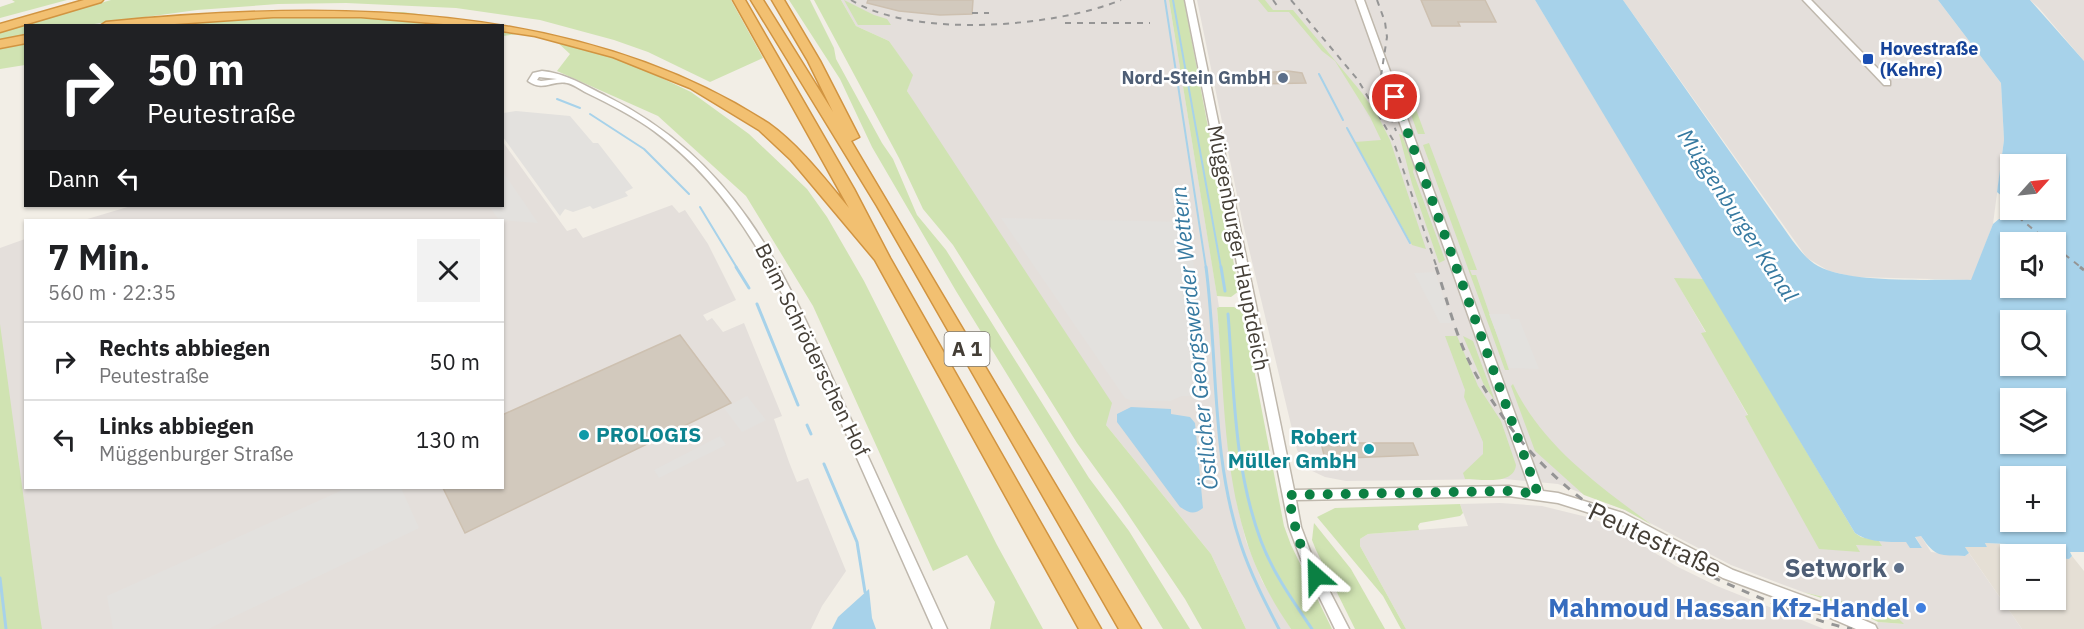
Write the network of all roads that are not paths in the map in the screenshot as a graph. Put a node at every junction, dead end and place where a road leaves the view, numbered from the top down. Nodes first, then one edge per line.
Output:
1 (79, 0) edge
2 (97, 0) edge
3 (739, 0) edge
4 (757, 0) edge
5 (778, 0) edge
6 (1189, 0) edge
7 (1360, 0) edge
8 (1807, 0) edge
9 (0, 23) edge
10 (121, 24) edge
11 (0, 28) edge
12 (24, 39) edge
13 (0, 44) edge
14 (565, 80) dead end
15 (1887, 83) dead end
16 (884, 206) junction
17 (882, 258) junction
18 (1538, 494) junction
19 (1288, 495) junction
20 (940, 629) edge
21 (1090, 629) edge
22 (1130, 629) edge
23 (1342, 629) edge
24 (1870, 629) edge

1 - 9 highway
2 - 11 highway
3 - 17 highway
4 - 16 highway, A 1
5 - 16 highway
6 - 19 street, Müggenburger Hauptdeich
7 - 18 street
8 - 15 street
10 - 17 highway, A 1
12 - 13 highway
14 - 20 street, Beim Schröderschen Hof
16 - 22 highway, A 1
17 - 21 highway, A 1
18 - 19 street, Peutestraße
18 - 24 street, Peutestraße
19 - 23 street, Müggenburger Hauptdeich

